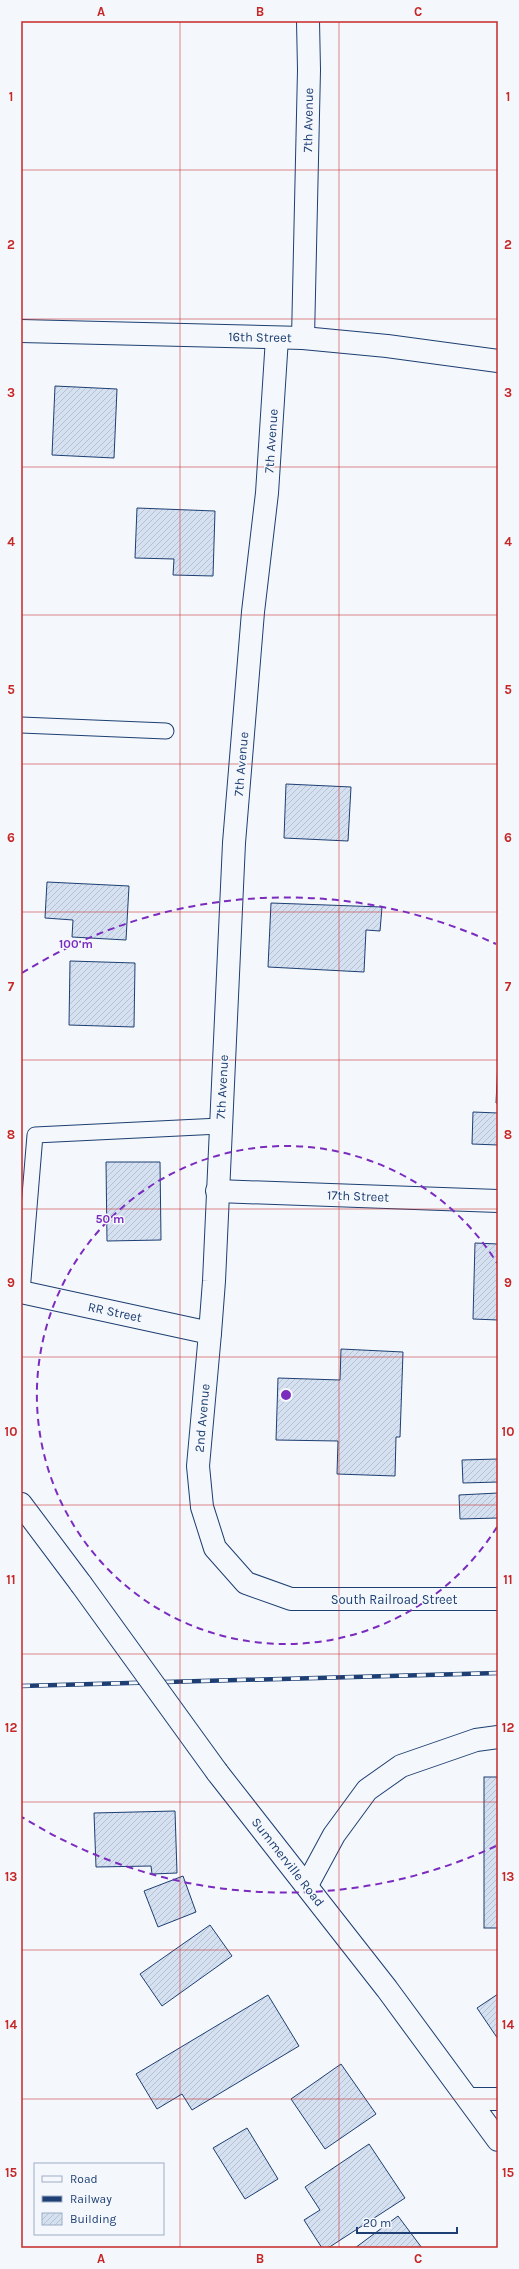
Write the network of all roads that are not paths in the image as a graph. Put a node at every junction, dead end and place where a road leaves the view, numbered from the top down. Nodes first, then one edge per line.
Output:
1 (308, 21) edge
2 (21, 331) edge
3 (277, 338) junction
4 (303, 338) junction
5 (498, 361) edge
6 (21, 725) edge
7 (166, 731) dead end
8 (220, 1126) junction
9 (217, 1191) junction
10 (498, 1201) edge
11 (21, 1292) edge
12 (210, 1333) junction
13 (21, 1504) edge
14 (291, 1599) joint
15 (498, 1599) edge
16 (498, 1737) edge
17 (307, 1885) junction
18 (469, 2099) junction
19 (498, 2099) edge
20 (498, 2140) edge

1 - 4 street, 7th Avenue
2 - 3 street, 16th Street
3 - 4 street, 16th Street
3 - 8 street, 7th Avenue
4 - 5 street, 16th Street
6 - 7 lane
8 - 9 street, 7th Avenue
8 - 11 lane
9 - 10 street, 17th Street
9 - 12 street, 2nd Avenue
11 - 12 street, RR Street
12 - 14 street, 2nd Avenue
13 - 17 street, Summerville Road, bridge
14 - 15 street, South Railroad Street
16 - 17 street
17 - 18 street, Summerville Road
18 - 19 street
18 - 20 street, Summerville Road

